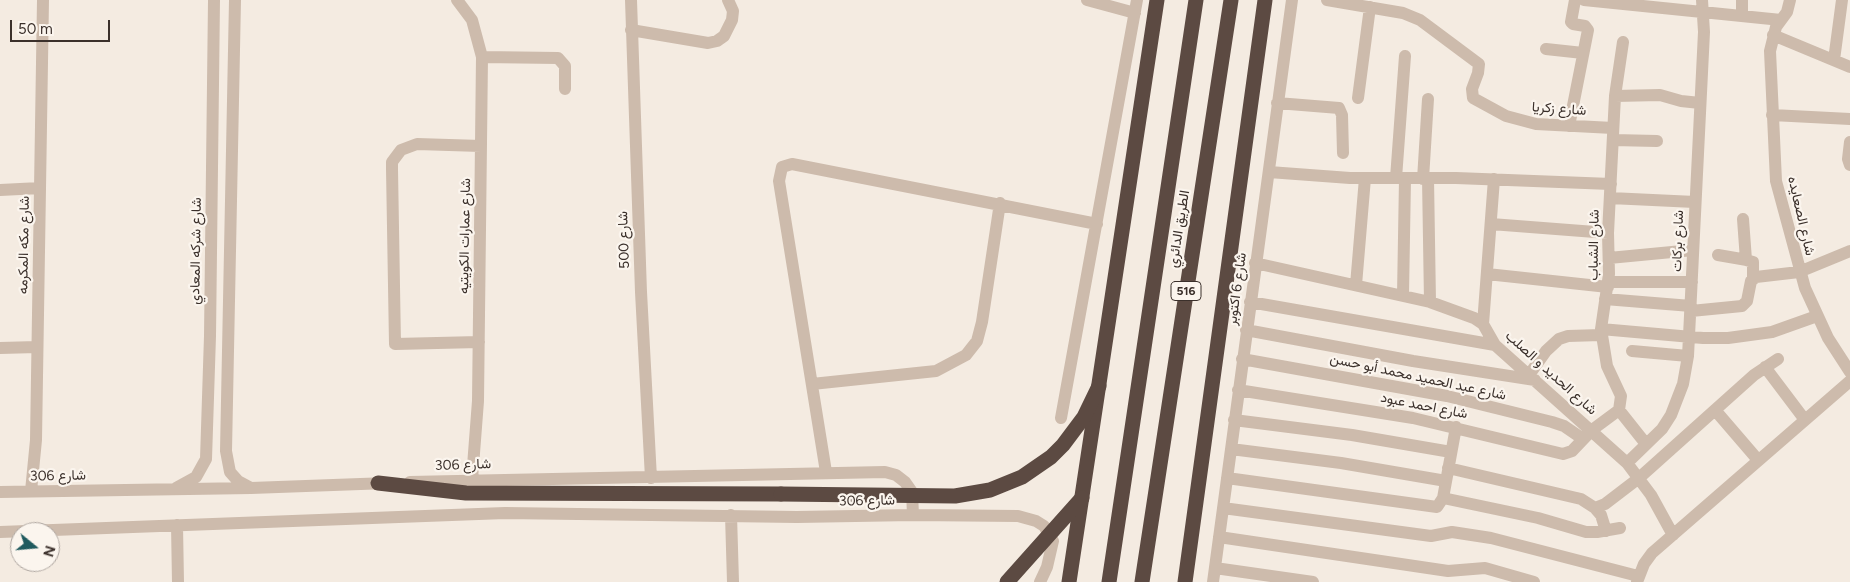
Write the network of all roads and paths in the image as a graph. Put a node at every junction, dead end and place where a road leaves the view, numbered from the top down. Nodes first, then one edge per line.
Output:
1 (43, 0) edge
2 (214, 0) edge
3 (235, 0) edge
4 (457, 0) edge
5 (631, 0) edge
6 (728, 0) edge
7 (1087, 0) edge
8 (1137, 0) edge
9 (1157, 0) edge
10 (1196, 0) edge
11 (1231, 0) edge
12 (1265, 0) edge
13 (1292, 0) edge
14 (1327, 0) edge
15 (1575, 0) edge
16 (1584, 0) edge
17 (1742, 0) edge
18 (1790, 0) edge
19 (1842, 0) edge
20 (1646, 3) edge
21 (1375, 5) edge
22 (1703, 6) edge
23 (1136, 13) junction
24 (1742, 16) junction
25 (1781, 20) junction
26 (631, 30) junction
27 (1773, 35) junction
28 (1623, 42) dead end
29 (1546, 49) dead end
30 (1583, 53) junction
31 (1405, 56) dead end
32 (482, 57) junction
33 (1834, 60) junction
34 (1850, 67) edge
35 (565, 89) dead end
36 (1615, 96) junction
37 (1358, 98) dead end
38 (1428, 99) dead end
39 (1277, 103) junction
40 (1700, 103) junction
41 (1772, 115) junction
42 (1850, 119) edge
43 (1569, 126) junction
44 (1613, 134) junction
45 (1657, 141) dead end
46 (1850, 142) edge
47 (481, 146) junction
48 (1343, 153) dead end
49 (1850, 165) edge
50 (1269, 172) junction
51 (1365, 178) junction
52 (1426, 178) junction
53 (1401, 179) junction
54 (1494, 179) junction
55 (1611, 184) junction
56 (40, 188) junction
57 (0, 190) edge
58 (1610, 198) junction
59 (1695, 202) junction
60 (1000, 203) junction
61 (1742, 218) dead end
62 (1097, 224) junction
63 (1490, 224) junction
64 (1608, 233) junction
65 (1693, 250) junction
66 (1718, 255) dead end
67 (1848, 256) edge
68 (1609, 258) junction
69 (1747, 260) junction
70 (1255, 263) junction
71 (1799, 272) junction
72 (1487, 274) junction
73 (1753, 278) junction
74 (1692, 282) junction
75 (1356, 285) junction
76 (1607, 289) junction
77 (1403, 295) junction
78 (1250, 302) junction
79 (1430, 302) junction
80 (1691, 309) junction
81 (1818, 316) junction
82 (1483, 324) junction
83 (1246, 330) junction
84 (1601, 332) junction
85 (1690, 336) junction
86 (479, 342) junction
87 (1496, 345) junction
88 (37, 347) junction
89 (0, 348) edge
90 (1632, 351) dead end
91 (1688, 356) junction
92 (1242, 359) junction
93 (1778, 359) dead end
94 (1765, 367) junction
95 (1850, 372) edge
96 (1532, 377) junction
97 (1850, 381) edge
98 (812, 384) junction
99 (1099, 386) junction
100 (1238, 390) junction
101 (1619, 410) junction
102 (1715, 410) junction
103 (1061, 418) dead end
104 (1234, 420) junction
105 (1805, 420) junction
106 (1456, 427) junction
107 (1587, 434) junction
108 (1646, 444) junction
109 (1230, 449) junction
110 (1451, 452) junction
111 (1758, 460) junction
112 (1627, 463) junction
113 (1448, 468) junction
114 (826, 472) junction
115 (651, 478) junction
116 (1227, 478) junction
117 (1640, 478) junction
118 (472, 479) junction
119 (1446, 480) junction
120 (378, 483) junction
121 (176, 488) junction
122 (251, 488) junction
123 (31, 491) junction
124 (0, 492) edge
125 (1082, 498) junction
126 (1443, 498) junction
127 (1223, 508) junction
128 (1595, 508) junction
129 (731, 515) junction
130 (913, 515) junction
131 (177, 525) junction
132 (1620, 528) dead end
133 (1606, 531) junction
134 (0, 532) edge
135 (1673, 534) junction
136 (1219, 537) junction
137 (1215, 568) junction
138 (1638, 579) edge
139 (178, 582) edge
140 (733, 582) edge
141 (1007, 582) edge
142 (1040, 582) edge
143 (1069, 582) edge
144 (1109, 582) edge
145 (1142, 582) edge
146 (1184, 582) edge
147 (1213, 582) edge
148 (1313, 582) edge
149 (1534, 582) edge

1 - 56 street, شارع مكه المكرمه
2 - 121 street, شارع شركه المعادي
3 - 122 street
4 - 32 street, شارع عمارات الكويتيه
5 - 26 street, شارع 500
6 - 26 street
7 - 23 street
8 - 23 street
9 - 99 highway
10 - 144 highway, الطريق الدائري / 516
11 - 145 highway, الطريق الدائري / 516
12 - 146 highway
13 - 39 street, شارع 6 اكتوبر
14 - 21 street, شارع زكريا
15 - 30 street
16 - 20 street
17 - 24 street
18 - 25 street, شارع الصعايده
19 - 33 street
20 - 22 street
21 - 37 street
21 - 43 street, شارع زكريا
22 - 24 street
22 - 40 street, شارع بركات
23 - 62 street
24 - 25 street
25 - 27 street, شارع الصعايده
26 - 115 street, شارع 500
27 - 33 street
27 - 41 street, شارع الصعايده
28 - 36 street, شارع الشباب
29 - 30 street
30 - 43 street
31 - 53 street
32 - 35 street
32 - 47 street, شارع عمارات الكويتيه
33 - 34 street
36 - 40 street
36 - 44 street, شارع الشباب
38 - 52 street
39 - 48 street
39 - 50 street, شارع 6 اكتوبر
40 - 59 street, شارع بركات
41 - 42 street
41 - 71 street, شارع الصعايده
43 - 44 street, شارع زكريا
44 - 45 street, شارع زكريا
44 - 55 street, شارع الشباب
46 - 49 street
47 - 86 street, شارع عمارات الكويتيه
47 - 86 street
50 - 51 street
50 - 70 street, شارع 6 اكتوبر
51 - 53 street
51 - 75 street
52 - 53 street
52 - 54 street
52 - 79 street
53 - 77 street
54 - 55 street
54 - 63 street
55 - 58 street, شارع الشباب
56 - 57 street
56 - 88 street, شارع مكه المكرمه
58 - 59 street
58 - 64 street, شارع الشباب
59 - 65 street, شارع بركات
60 - 62 street
60 - 98 street
60 - 98 street
61 - 69 street
62 - 103 street
63 - 64 street
63 - 72 street
64 - 68 street, شارع الشباب
65 - 68 street
65 - 74 street, شارع بركات
66 - 69 street
67 - 71 street
68 - 76 street, شارع الشباب
69 - 73 street
70 - 75 street, شارع الحديد و الصلب
70 - 78 street, شارع 6 اكتوبر
71 - 73 street
71 - 81 street, شارع الصعايده
72 - 76 street
72 - 82 street
73 - 80 street
74 - 76 street
74 - 80 street, شارع بركات
75 - 77 street, شارع الحديد و الصلب
76 - 80 street
76 - 84 street, شارع الشباب
77 - 79 street, شارع الحديد و الصلب
78 - 83 street, شارع 6 اكتوبر
78 - 87 street
79 - 82 street, شارع الحديد و الصلب
80 - 85 street, شارع بركات
81 - 85 street
81 - 95 street, شارع الصعايده
82 - 87 street, شارع الحديد و الصلب
83 - 92 street, شارع 6 اكتوبر
83 - 96 street
84 - 85 street
84 - 96 street
84 - 101 street, شارع الشباب
85 - 91 street, شارع بركات
86 - 118 street, شارع عمارات الكويتيه
87 - 96 street, شارع الحديد و الصلب
88 - 89 street
88 - 123 street, شارع مكه المكرمه
90 - 91 street
91 - 108 street, شارع بركات
92 - 100 street, شارع 6 اكتوبر
92 - 107 street, شارع عبد الحميد محمد أبو حسن
93 - 94 street
94 - 102 street
94 - 105 street
96 - 107 street, شارع الحديد و الصلب
97 - 105 street
98 - 114 street
99 - 120 highway, bridge
99 - 125 highway
100 - 104 street, شارع 6 اكتوبر
100 - 106 street, شارع احمد عبود
101 - 107 street
101 - 108 street
102 - 111 street
102 - 117 street
104 - 109 street, شارع 6 اكتوبر
104 - 110 street
105 - 111 street
106 - 107 street, شارع احمد عبود
106 - 110 street
107 - 112 street, شارع الحديد و الصلب
108 - 112 street, شارع بركات
109 - 116 street, شارع 6 اكتوبر
109 - 119 street
110 - 113 street
111 - 135 street
112 - 117 street, شارع الحديد و الصلب
113 - 119 street
113 - 128 street
114 - 115 street, شارع 306
114 - 130 street, شارع 306
115 - 118 street, شارع 306
116 - 126 street
116 - 127 street, شارع 6 اكتوبر
117 - 128 street
117 - 135 street, شارع الحديد و الصلب
118 - 120 street, شارع 306
119 - 126 street
120 - 122 street, شارع 306
121 - 122 street, شارع 306
121 - 123 street, شارع 306
123 - 124 street, شارع 306
125 - 141 highway, bridge
125 - 143 highway
126 - 133 street
127 - 136 street, شارع 6 اكتوبر
127 - 138 street
128 - 133 street
129 - 130 street, شارع 306
129 - 131 street, شارع 306
129 - 140 street
130 - 142 street
131 - 134 street, شارع 306
131 - 139 street
132 - 133 street
135 - 138 street
136 - 137 street, شارع 6 اكتوبر
136 - 149 street
137 - 147 street, شارع 6 اكتوبر
137 - 148 street

